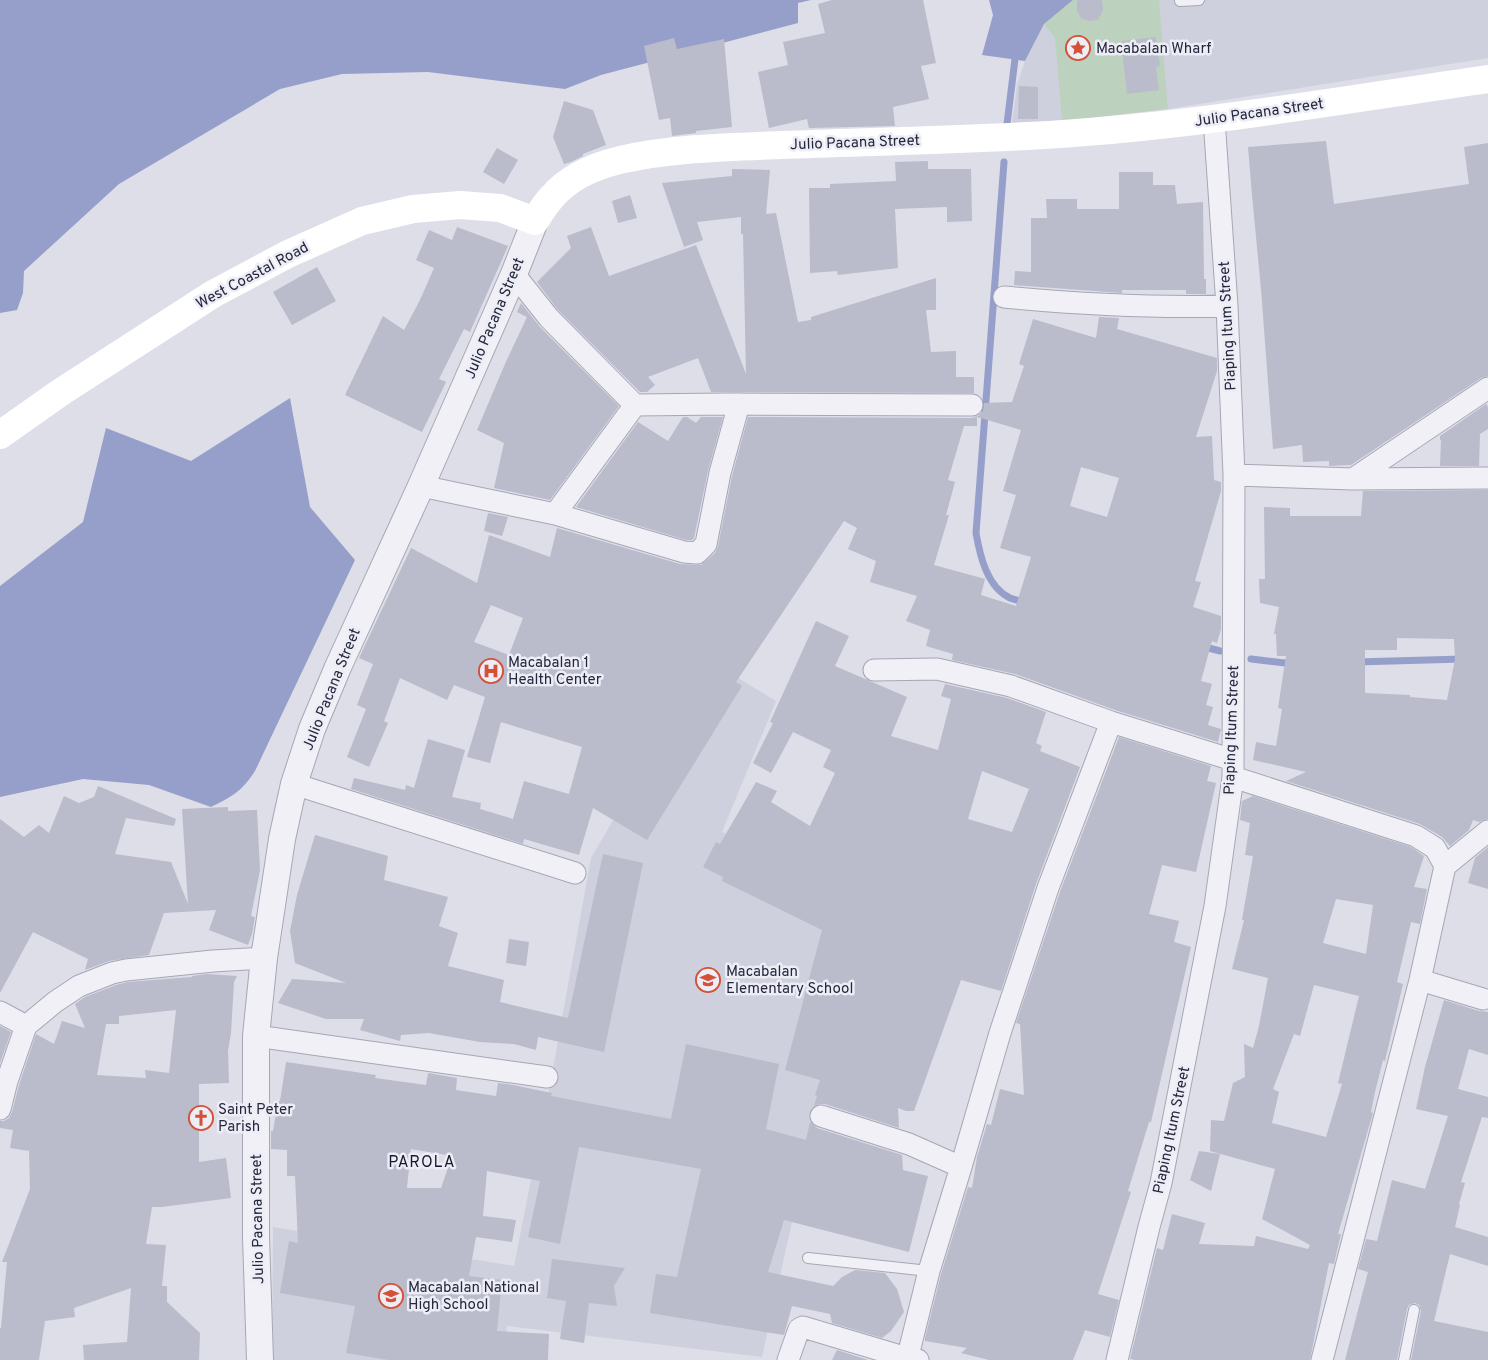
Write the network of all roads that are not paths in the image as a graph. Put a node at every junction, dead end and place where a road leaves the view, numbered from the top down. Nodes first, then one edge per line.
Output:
1 (1199, 0) edge
2 (1180, 2) dead end
3 (1488, 79) edge
4 (1214, 120) junction
5 (535, 221) junction
6 (514, 274) junction
7 (1004, 297) dead end
8 (1227, 306) junction
9 (1488, 388) edge
10 (739, 404) junction
11 (635, 405) junction
12 (972, 405) dead end
13 (0, 435) edge
14 (1234, 475) junction
15 (1353, 478) junction
16 (1488, 478) edge
17 (421, 486) junction
18 (556, 514) junction
19 (874, 670) dead end
20 (1111, 722) junction
21 (1233, 768) junction
22 (294, 784) junction
23 (1488, 831) edge
24 (1445, 866) junction
25 (575, 873) dead end
26 (264, 958) junction
27 (1420, 980) junction
28 (1483, 999) dead end
29 (0, 1012) edge
30 (26, 1026) junction
31 (256, 1036) junction
32 (547, 1077) dead end
33 (0, 1109) edge
34 (821, 1116) dead end
35 (961, 1167) junction
36 (808, 1258) dead end
37 (929, 1271) junction
38 (1414, 1310) dead end
39 (911, 1359) edge
40 (260, 1360) edge
41 (788, 1360) edge
42 (1117, 1360) edge
43 (1322, 1360) edge
44 (1404, 1360) edge

1 - 2 lane
3 - 4 main road, Julio Pacana Street
4 - 5 main road, Julio Pacana Street
4 - 8 street, Piaping Itum Street
5 - 6 street, Julio Pacana Street
5 - 13 main road, West Coastal Road
6 - 11 street
6 - 17 street, Julio Pacana Street
7 - 8 street
8 - 14 street, Piaping Itum Street
9 - 15 street
10 - 11 street
10 - 12 street
10 - 18 street
11 - 18 street
14 - 15 street
14 - 21 street, Piaping Itum Street
15 - 16 street
17 - 18 street
17 - 22 street, Julio Pacana Street
19 - 20 street
20 - 21 street
20 - 35 street
21 - 24 street
21 - 42 street, Piaping Itum Street
22 - 25 street
22 - 26 street, Julio Pacana Street
23 - 24 street
24 - 27 street
26 - 30 street
26 - 31 street, Julio Pacana Street
27 - 28 street
27 - 43 street
29 - 30 street
30 - 33 street
31 - 32 street
31 - 40 street, Julio Pacana Street
34 - 35 street
35 - 37 street
36 - 37 lane
37 - 39 street
38 - 44 lane
39 - 41 street

